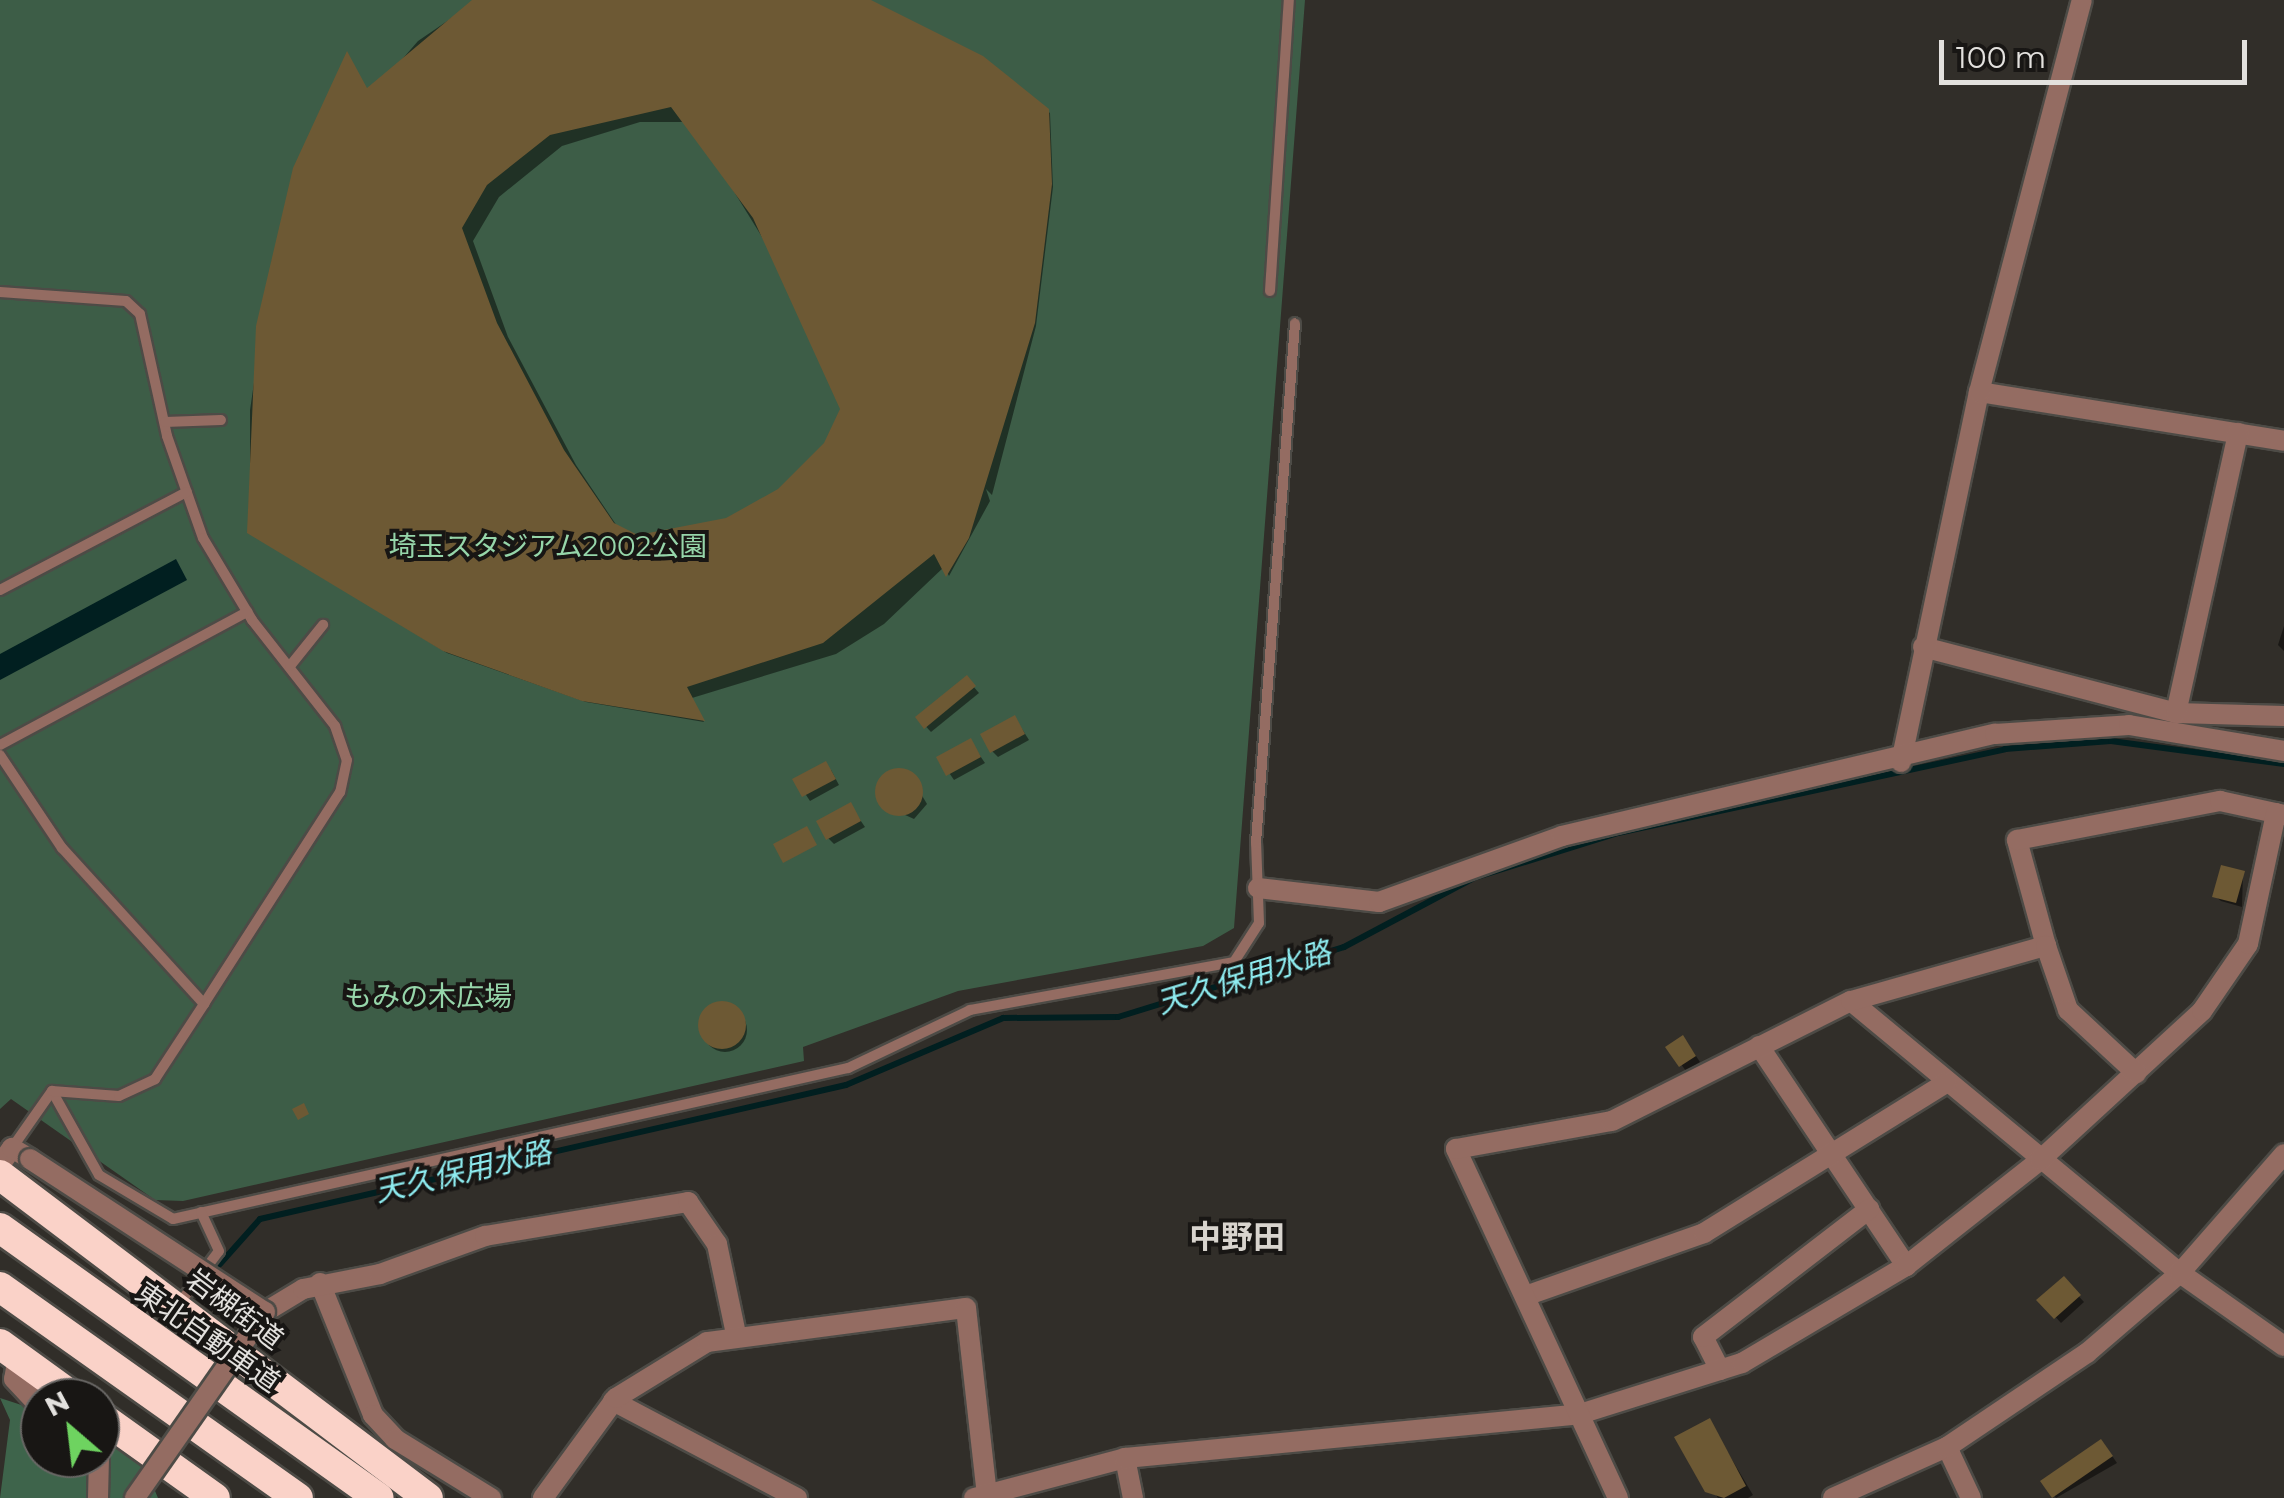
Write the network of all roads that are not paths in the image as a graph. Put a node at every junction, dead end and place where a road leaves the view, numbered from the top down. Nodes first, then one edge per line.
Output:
1 (1288, 0) edge
2 (2082, 0) edge
3 (1270, 291) dead end
4 (0, 292) edge
5 (1296, 324) dead end
6 (1979, 392) junction
7 (222, 420) dead end
8 (165, 422) junction
9 (2238, 433) junction
10 (2284, 441) edge
11 (187, 492) junction
12 (0, 590) edge
13 (247, 612) junction
14 (323, 625) dead end
15 (1923, 646) junction
16 (290, 666) junction
17 (2176, 713) junction
18 (2284, 716) edge
19 (0, 745) edge
20 (2284, 751) edge
21 (0, 755) edge
22 (1901, 762) junction
23 (2280, 814) edge
24 (1258, 888) junction
25 (2046, 946) junction
26 (1850, 1001) junction
27 (204, 1004) junction
28 (1759, 1046) junction
29 (2136, 1073) junction
30 (1946, 1084) junction
31 (52, 1091) junction
32 (1824, 1154) junction
33 (2284, 1154) edge
34 (2040, 1160) junction
35 (11, 1162) edge
36 (1869, 1210) junction
37 (201, 1212) junction
38 (0, 1228) edge
39 (1906, 1266) junction
40 (2180, 1273) junction
41 (320, 1283) junction
42 (0, 1286) edge
43 (1528, 1295) junction
44 (178, 1305) junction
45 (266, 1312) junction
46 (736, 1334) junction
47 (2284, 1346) edge
48 (9, 1350) edge
49 (1720, 1370) junction
50 (48, 1378) edge
51 (20, 1386) edge
52 (612, 1401) junction
53 (1580, 1414) junction
54 (120, 1430) edge
55 (382, 1446) junction
56 (1947, 1447) junction
57 (1125, 1458) junction
58 (981, 1497) edge
59 (134, 1498) edge
60 (215, 1498) edge
61 (298, 1498) edge
62 (378, 1498) edge
63 (428, 1498) edge
64 (491, 1498) edge
65 (543, 1498) edge
66 (797, 1498) edge
67 (1133, 1498) edge
68 (1618, 1498) edge
69 (1833, 1498) edge
70 (1971, 1498) edge

1 - 3 lane
2 - 6 street
4 - 8 lane
5 - 24 lane
6 - 9 street
6 - 15 street
7 - 8 lane
8 - 11 lane
9 - 10 street
9 - 17 street
11 - 12 lane
11 - 13 lane
13 - 16 lane
13 - 19 lane
14 - 16 lane
15 - 17 street
15 - 22 street
16 - 27 lane
17 - 18 street
20 - 22 street
21 - 27 lane
22 - 24 street
23 - 25 street
23 - 29 street
24 - 37 lane
25 - 26 street
25 - 29 street
26 - 28 street
26 - 30 street
27 - 31 lane
28 - 32 street
28 - 43 street
29 - 34 street
30 - 32 street
30 - 34 street
31 - 35 lane
31 - 37 lane
32 - 36 street
32 - 43 street
33 - 40 street
34 - 39 street
34 - 40 street
35 - 44 highway, 岩槻街道
35 - 45 street, bridge
36 - 39 street
36 - 49 street
37 - 44 lane
38 - 62 highway, 東北自動車道
39 - 49 street
40 - 47 street
40 - 56 street
41 - 45 street
41 - 46 street
41 - 55 street
42 - 61 highway
43 - 53 street
44 - 55 highway, 岩槻街道
45 - 59 street, bridge
46 - 52 street
46 - 58 street
48 - 50 highway
48 - 51 street
49 - 53 street
52 - 65 street
52 - 66 street
53 - 57 street
53 - 68 street
54 - 60 highway
55 - 63 highway, 岩槻街道
55 - 64 street
56 - 69 street
56 - 70 street
57 - 58 street
57 - 67 street

